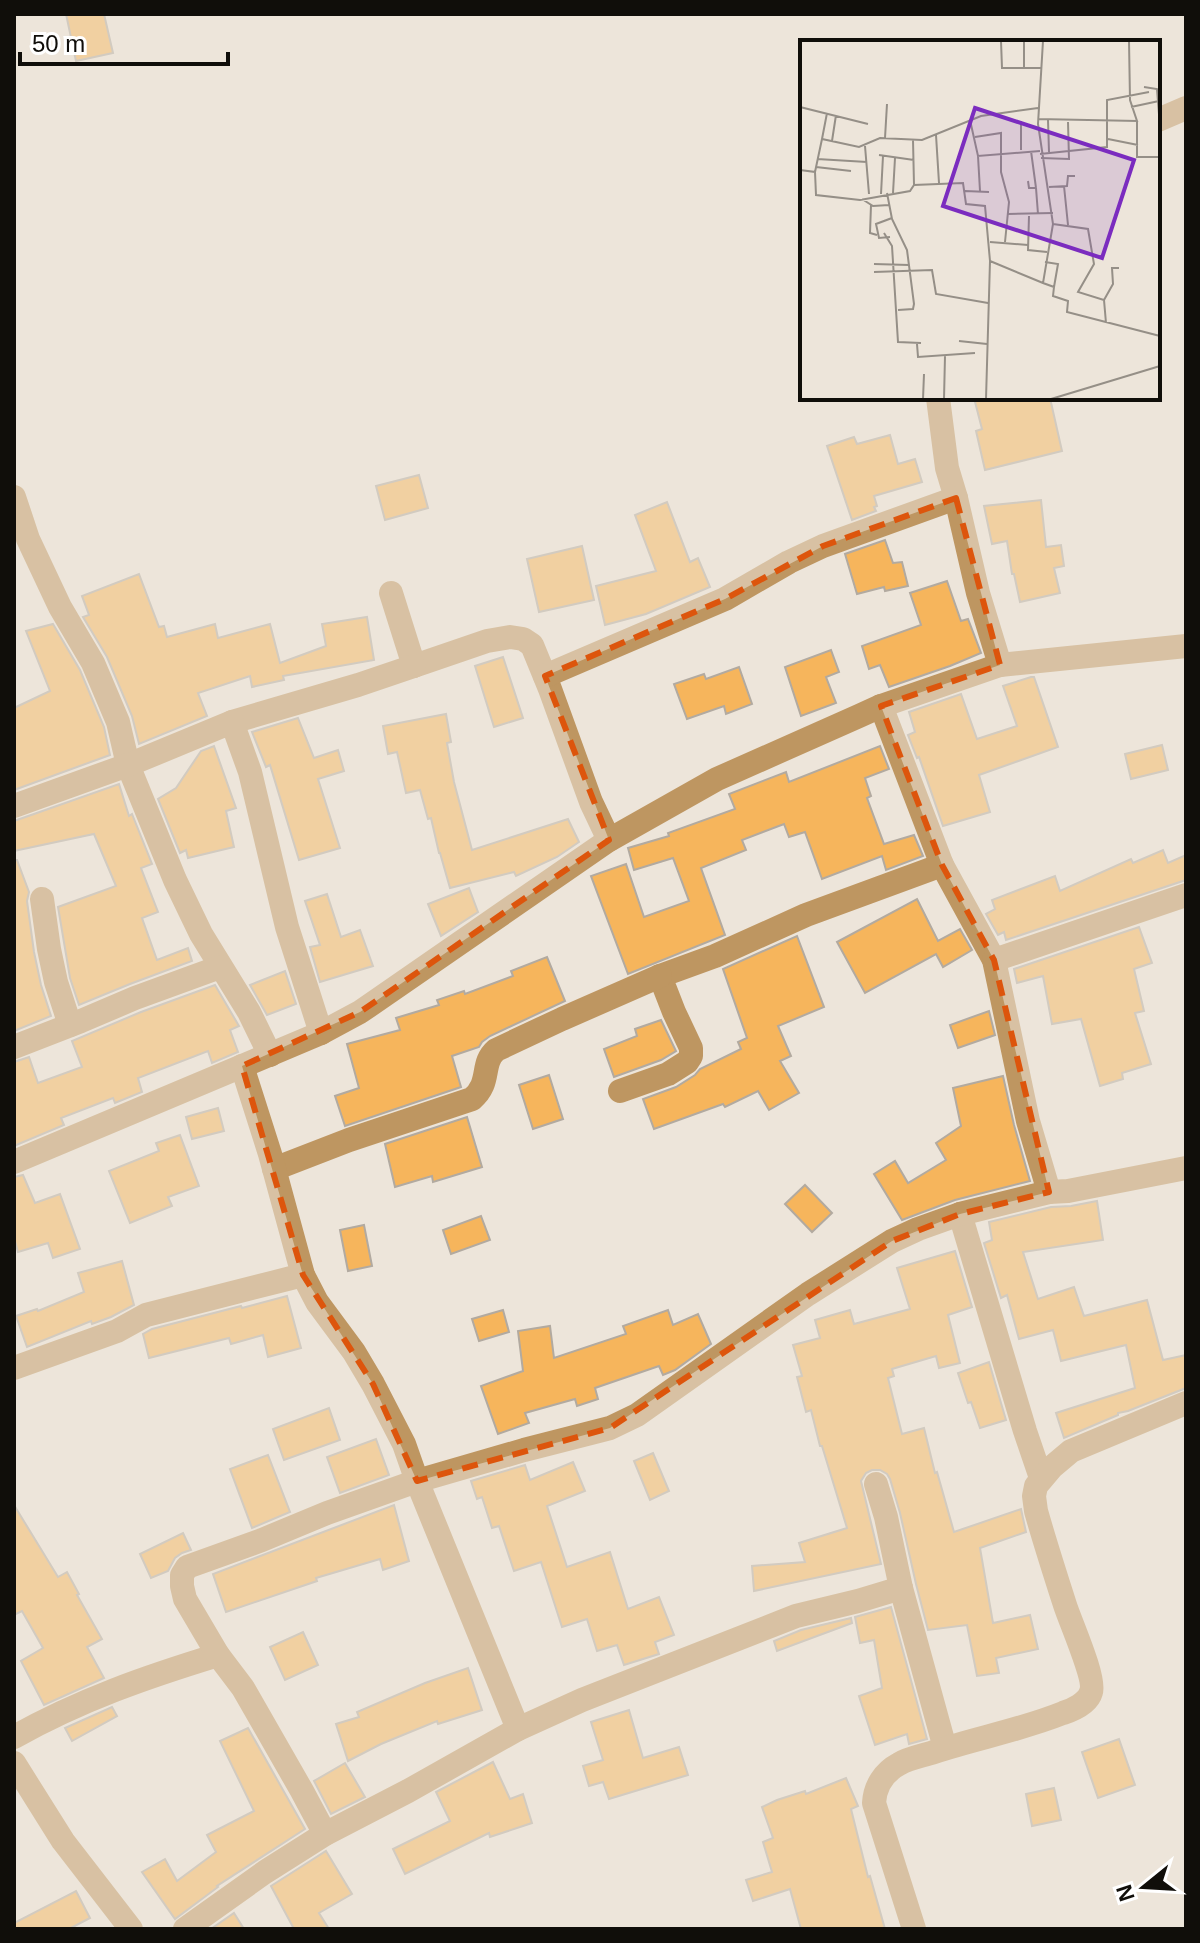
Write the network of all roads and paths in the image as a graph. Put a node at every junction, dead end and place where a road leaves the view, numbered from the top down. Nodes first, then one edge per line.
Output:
1 (1186, 108) edge
2 (1160, 119) edge
3 (938, 400) edge
4 (14, 497) edge
5 (956, 498) junction
6 (391, 593) dead end
7 (1186, 646) edge
8 (1000, 665) junction
9 (414, 666) junction
10 (545, 676) junction
11 (881, 706) junction
12 (232, 722) junction
13 (128, 765) junction
14 (14, 806) edge
15 (609, 840) junction
16 (942, 865) junction
17 (1186, 895) edge
18 (42, 899) dead end
19 (994, 960) junction
20 (220, 967) junction
21 (660, 976) junction
22 (70, 1025) junction
23 (321, 1033) junction
24 (14, 1047) edge
25 (270, 1055) junction
26 (242, 1066) junction
27 (620, 1091) dead end
28 (14, 1162) edge
29 (1186, 1168) edge
30 (274, 1169) junction
31 (1049, 1192) junction
32 (960, 1214) junction
33 (303, 1275) junction
34 (14, 1368) edge
35 (1186, 1403) edge
36 (1041, 1478) junction
37 (417, 1481) junction
38 (876, 1484) dead end
39 (901, 1588) junction
40 (218, 1655) junction
41 (518, 1729) junction
42 (14, 1737) edge
43 (945, 1748) junction
44 (14, 1763) edge
45 (325, 1834) junction
46 (131, 1929) edge
47 (185, 1929) edge
48 (914, 1929) edge

1 - 2 street
3 - 5 street
4 - 13 street
5 - 8 street
5 - 10 street
6 - 9 street
7 - 8 street
8 - 11 street
9 - 10 street
9 - 12 street
10 - 15 street
11 - 15 street
11 - 16 street
12 - 13 street
12 - 23 street
13 - 14 street
13 - 20 street
15 - 23 street
16 - 19 street
16 - 21 street
17 - 19 street
18 - 22 street
19 - 31 street
20 - 22 street
20 - 25 street
21 - 27 street
21 - 30 street
22 - 24 street
23 - 25 street
25 - 26 street
26 - 28 street
26 - 30 street
29 - 31 street
30 - 33 street
31 - 32 street
32 - 36 street
32 - 37 street
33 - 34 street
33 - 37 street
35 - 36 street
36 - 43 street
37 - 40 street
37 - 41 street
38 - 39 street
39 - 41 street
39 - 43 street
40 - 42 street
40 - 45 street
41 - 45 street
43 - 48 street
44 - 46 street
45 - 47 street

